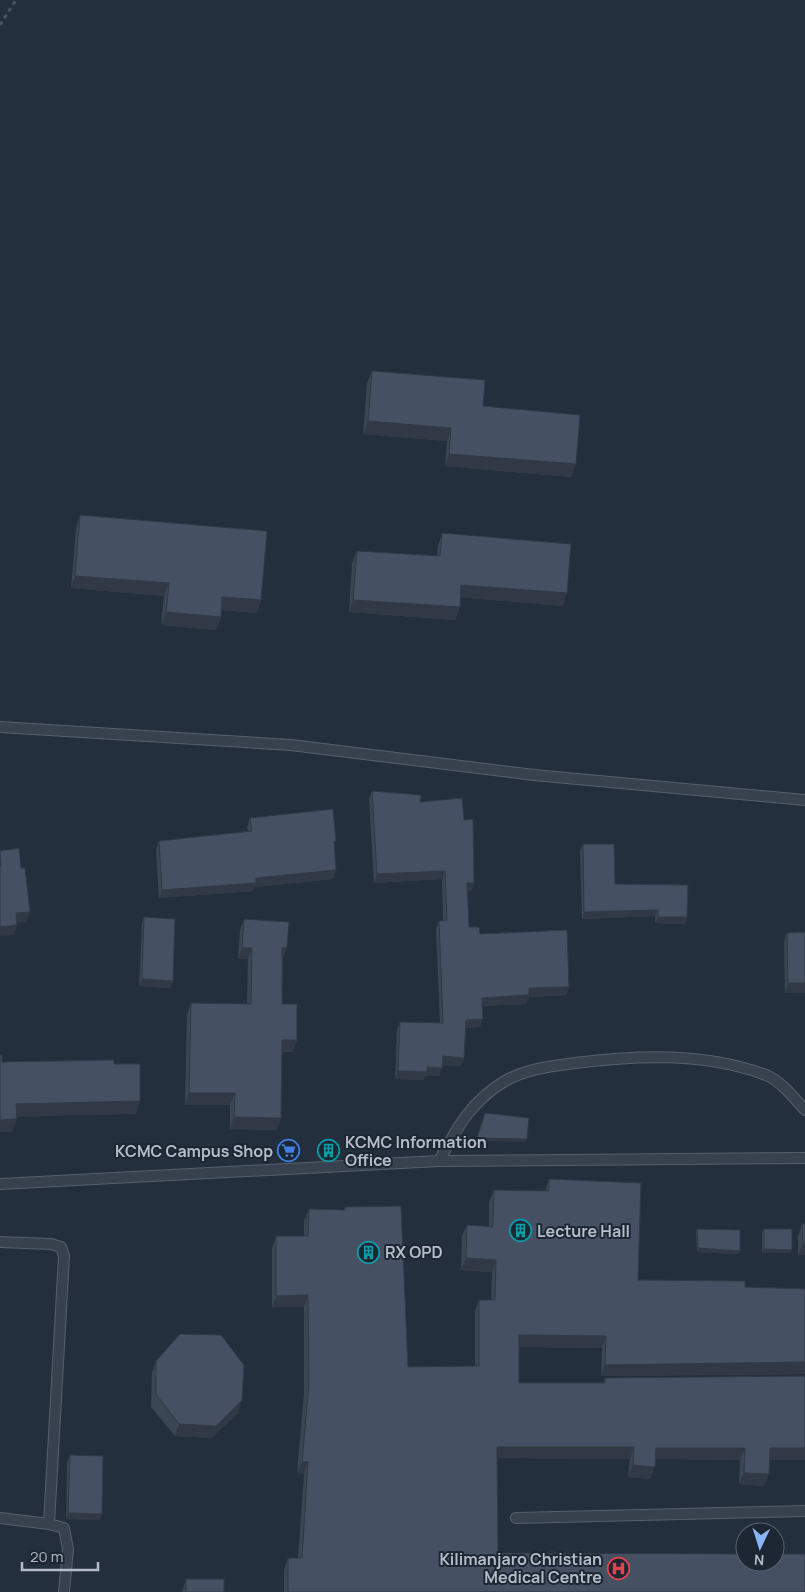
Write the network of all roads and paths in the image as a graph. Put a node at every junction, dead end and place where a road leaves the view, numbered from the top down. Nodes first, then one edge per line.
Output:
1 (16, 0) edge
2 (0, 25) edge
3 (0, 728) edge
4 (805, 800) edge
5 (805, 1110) edge
6 (805, 1158) edge
7 (439, 1161) junction
8 (0, 1184) edge
9 (0, 1242) edge
10 (805, 1511) edge
11 (0, 1518) edge
12 (516, 1518) dead end
13 (49, 1524) junction
14 (64, 1592) edge

1 - 2 path
3 - 4 lane
5 - 7 lane
6 - 7 lane
7 - 8 lane
9 - 13 lane
10 - 12 lane
11 - 13 lane
13 - 14 lane

